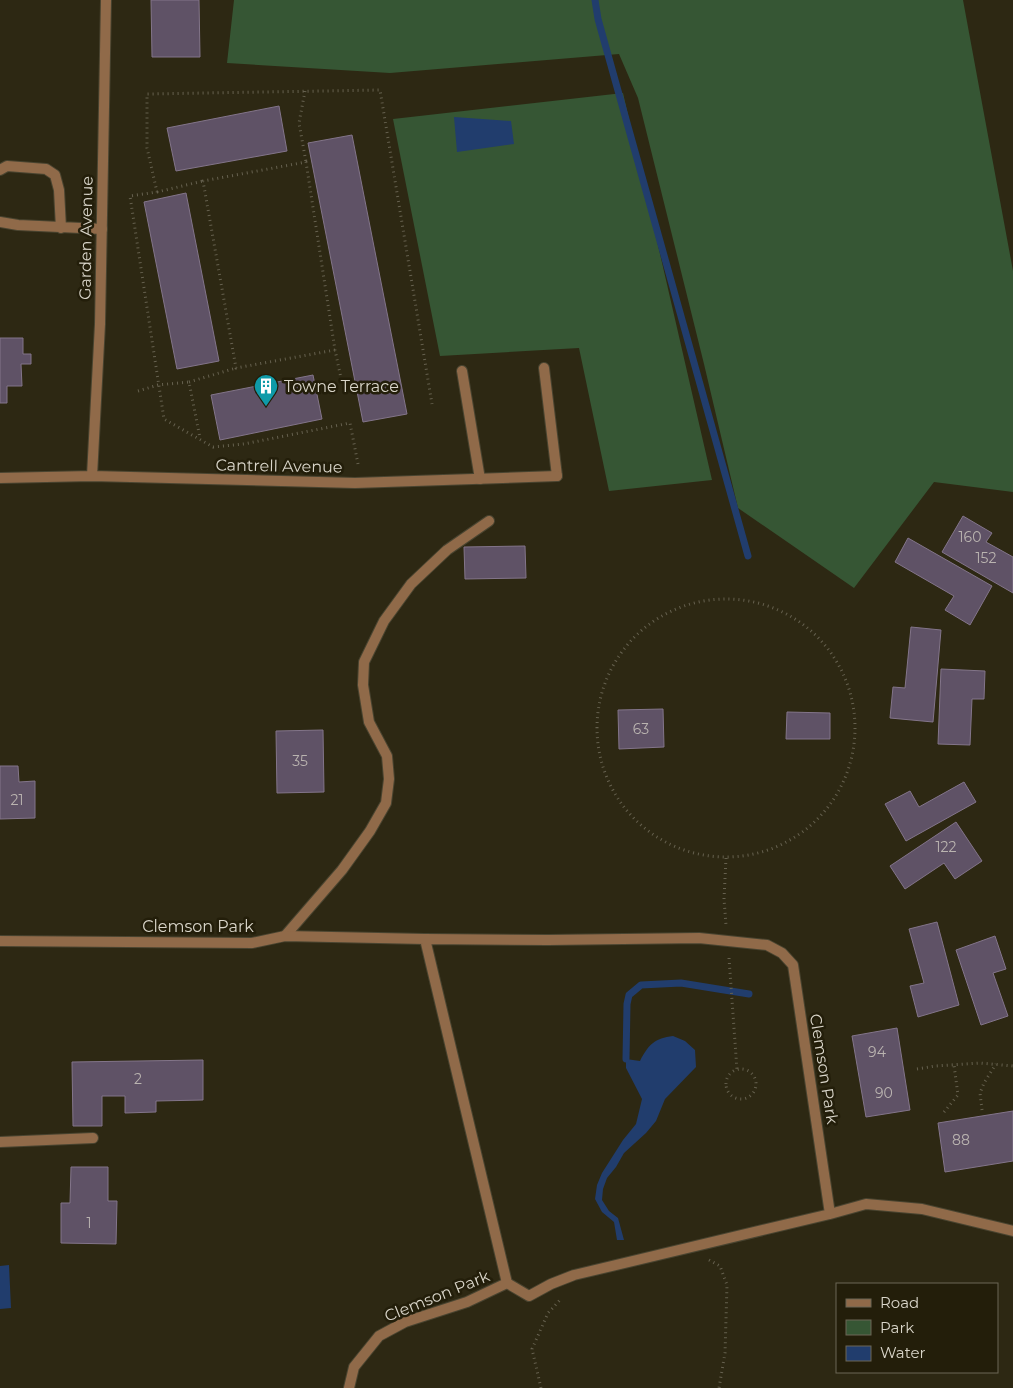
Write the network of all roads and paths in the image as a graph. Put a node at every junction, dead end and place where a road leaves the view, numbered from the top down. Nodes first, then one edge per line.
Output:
1 (106, 0) edge
2 (306, 91) junction
3 (306, 162) junction
4 (0, 170) edge
5 (203, 181) junction
6 (157, 192) junction
7 (0, 222) edge
8 (61, 228) junction
9 (102, 229) junction
10 (335, 350) junction
11 (236, 368) junction
12 (544, 368) dead end
13 (462, 370) dead end
14 (341, 378) dead end
15 (189, 382) junction
16 (158, 385) junction
17 (138, 391) dead end
18 (432, 404) dead end
19 (200, 439) junction
20 (358, 464) dead end
21 (92, 476) junction
22 (0, 478) edge
23 (480, 479) junction
24 (489, 521) dead end
25 (726, 858) junction
26 (285, 936) junction
27 (425, 939) junction
28 (0, 940) edge
29 (728, 941) junction
30 (996, 1064) junction
31 (954, 1065) junction
32 (1013, 1066) edge
33 (917, 1069) dead end
34 (737, 1070) junction
35 (982, 1110) dead end
36 (944, 1112) dead end
37 (93, 1138) dead end
38 (0, 1142) edge
39 (830, 1214) junction
40 (1013, 1231) edge
41 (707, 1258) dead end
42 (507, 1283) junction
43 (561, 1298) dead end
44 (349, 1388) edge
45 (541, 1388) edge
46 (718, 1388) edge

1 - 9 street, Garden Avenue
2 - 3 path
2 - 6 path
2 - 18 path
3 - 5 path
3 - 10 path
4 - 8 street
5 - 6 path
5 - 11 path
6 - 16 path
7 - 8 street
8 - 9 street
9 - 21 street, Garden Avenue
10 - 11 path
10 - 14 path
11 - 15 path
12 - 23 street, Cantrell Avenue
13 - 23 street
15 - 16 path
15 - 19 path
16 - 17 path
16 - 19 path
19 - 20 path
21 - 22 street, Cantrell Avenue
21 - 23 street, Cantrell Avenue
24 - 26 street
25 - 25 path
25 - 29 path
26 - 27 street, Clemson Park
26 - 28 street, Clemson Park
27 - 29 street, Clemson Park
27 - 42 street, Clemson Park
29 - 34 path
29 - 39 street, Clemson Park
30 - 31 path
30 - 32 path
30 - 35 path
31 - 33 path
31 - 36 path
34 - 34 path
37 - 38 street
39 - 40 street
39 - 42 street, Clemson Park
41 - 46 path
42 - 44 street, Clemson Park
43 - 45 path

